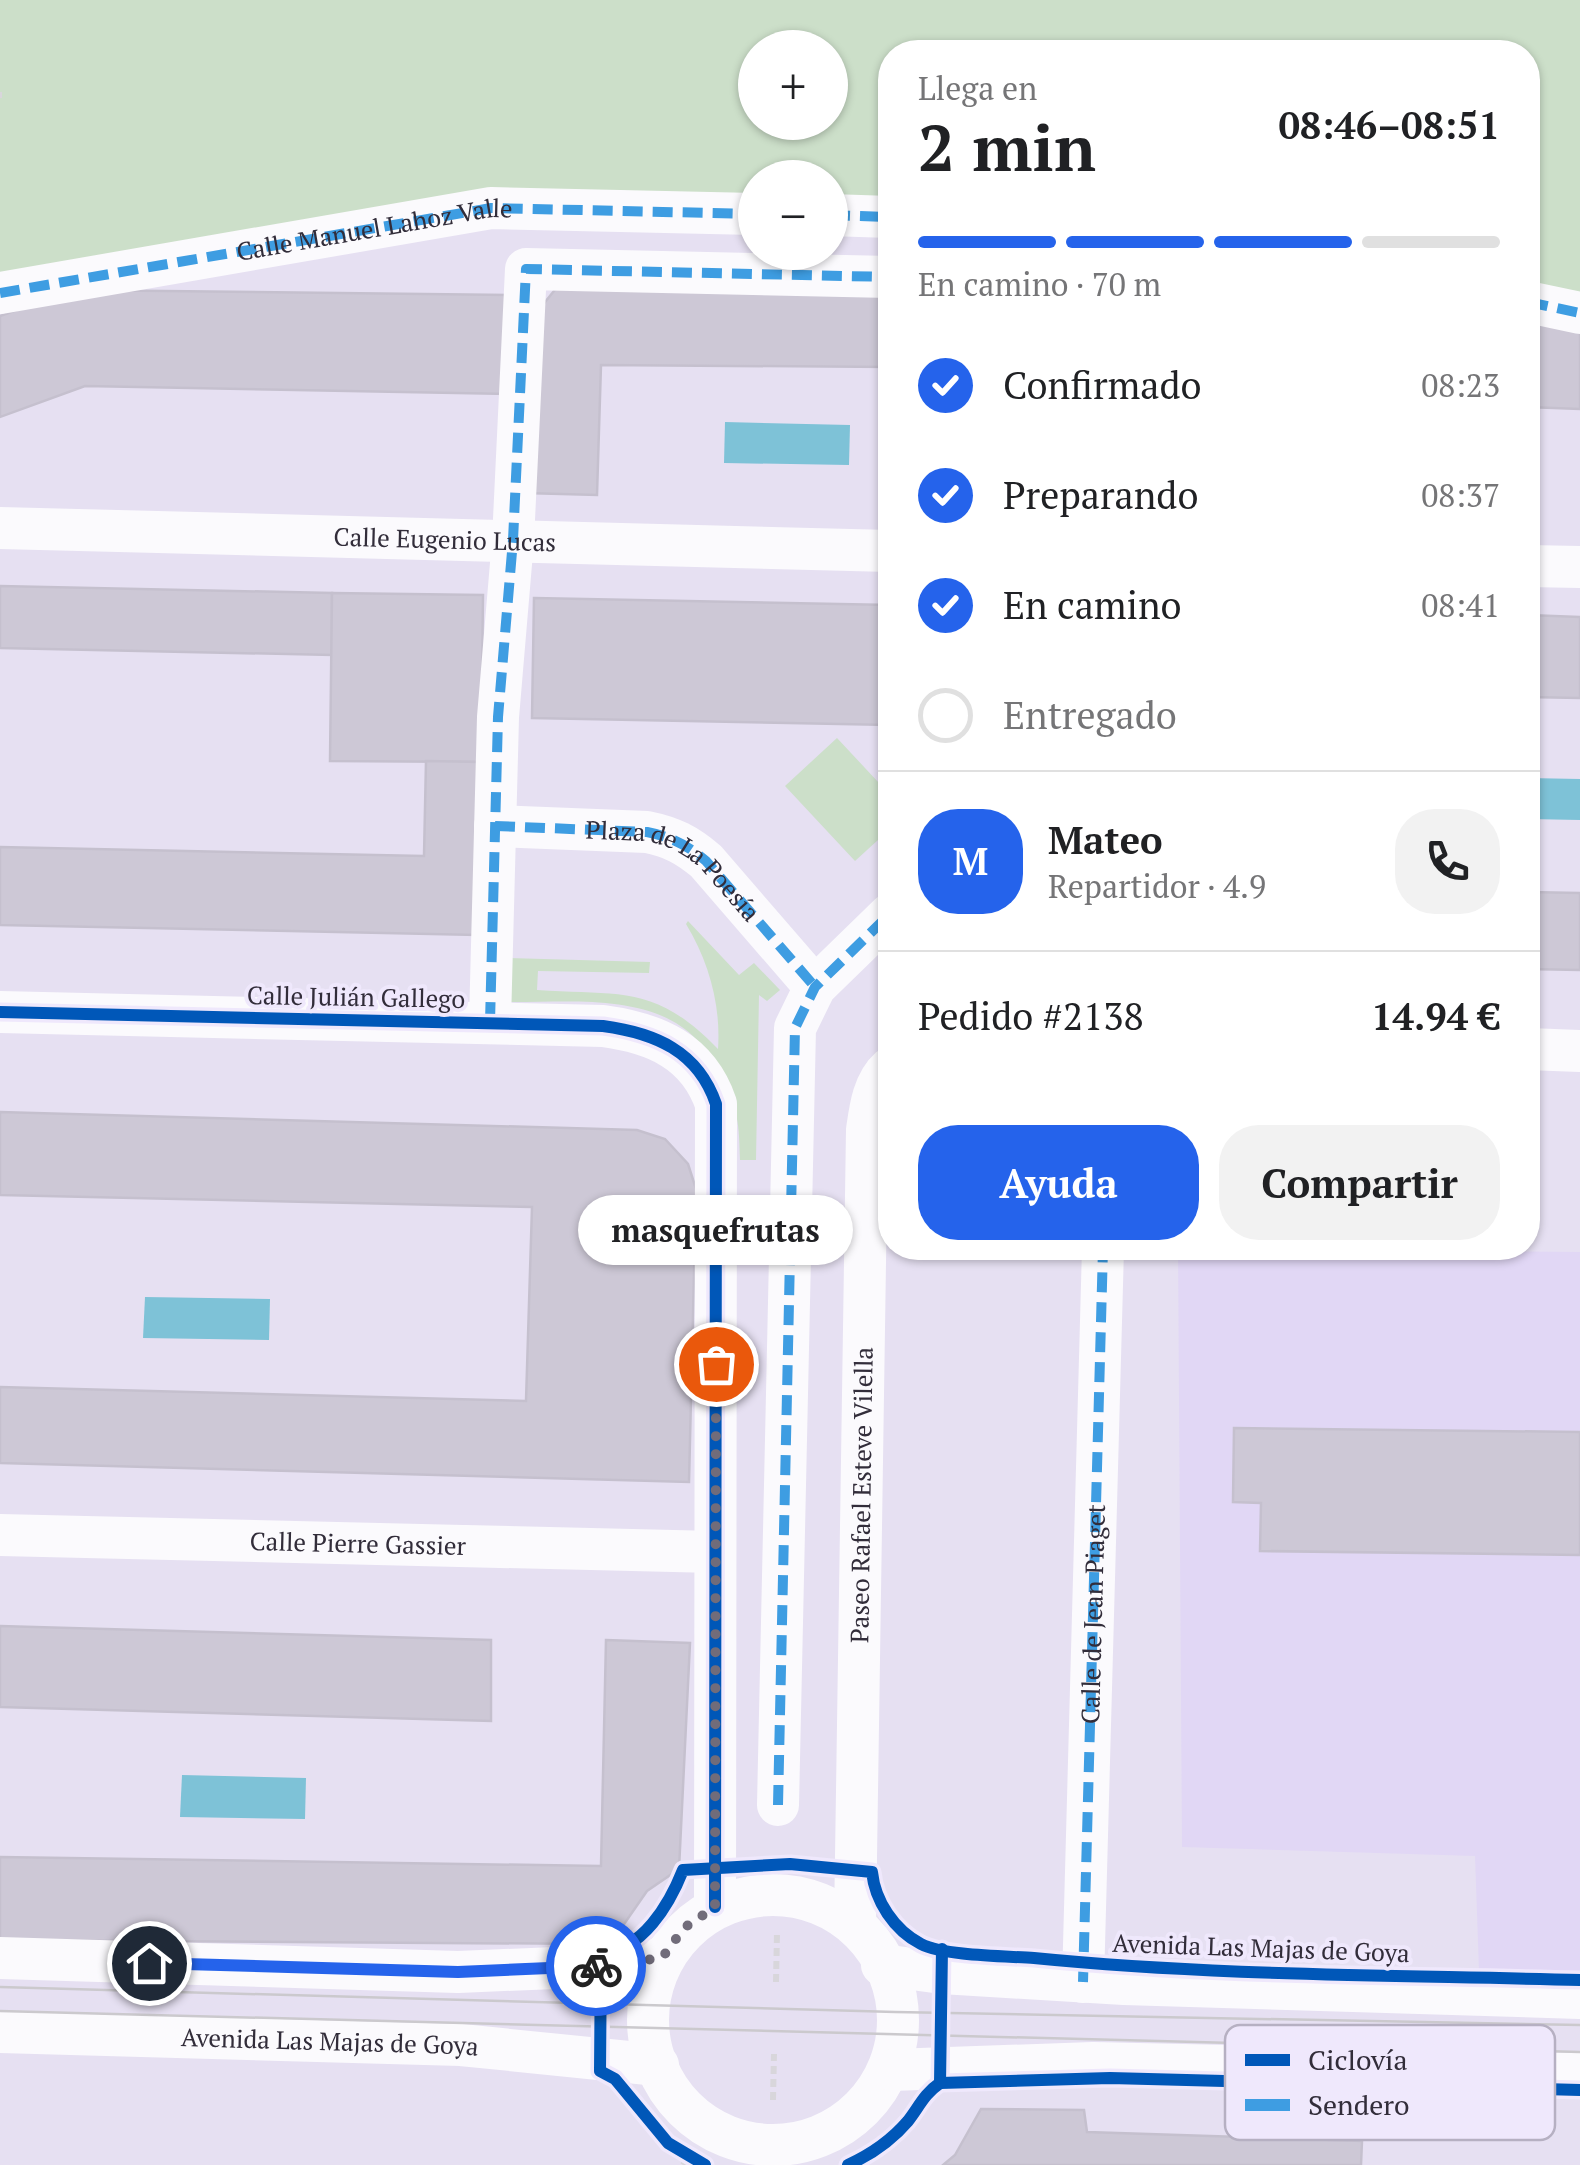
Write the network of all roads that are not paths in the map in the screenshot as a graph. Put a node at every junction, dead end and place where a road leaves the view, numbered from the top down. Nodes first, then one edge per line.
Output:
1 (738, 214) edge
2 (848, 216) edge
3 (878, 217) edge
4 (878, 277) edge
5 (0, 294) edge
6 (1540, 305) edge
7 (1580, 313) edge
8 (0, 528) edge
9 (513, 540) junction
10 (878, 550) edge
11 (1540, 566) edge
12 (1580, 567) edge
13 (495, 826) junction
14 (878, 926) edge
15 (816, 987) junction
16 (0, 1012) edge
17 (490, 1022) junction
18 (1540, 1049) edge
19 (1580, 1051) edge
20 (878, 1089) edge
21 (1103, 1260) edge
22 (0, 1535) edge
23 (716, 1552) junction
24 (778, 1806) dead end
25 (715, 1907) junction
26 (855, 1923) junction
27 (0, 1958) edge
28 (662, 1958) junction
29 (882, 1966) junction
30 (1082, 1982) junction
31 (1580, 1998) edge
32 (0, 2032) edge
33 (658, 2065) junction
34 (1225, 2065) edge
35 (892, 2070) junction
36 (1555, 2073) edge
37 (1580, 2074) edge

1 - 5 street, Calle Manuel Lahoz Valle
2 - 3 street
4 - 9 street
6 - 7 street
8 - 9 street, Calle Eugenio Lucas
9 - 10 street, Calle Eugenio Lucas
9 - 13 street
11 - 12 street
13 - 15 street, Plaza de La Poesía
13 - 17 street
14 - 15 street
15 - 24 street
16 - 17 street, Calle Julián Gallego
17 - 23 street, Calle Julián Gallego
18 - 19 street
20 - 26 street, Paseo Rafael Esteve Vilella
21 - 30 street, Calle de Jean Piaget
22 - 23 street, Calle Pierre Gassier
23 - 25 street
25 - 26 street
25 - 28 street
26 - 29 street
27 - 28 street
28 - 33 street
29 - 30 street, Avenida Las Majas de Goya
29 - 35 street
30 - 31 street, Avenida Las Majas de Goya
32 - 33 street, Avenida Las Majas de Goya
33 - 35 street
34 - 35 street
36 - 37 street

